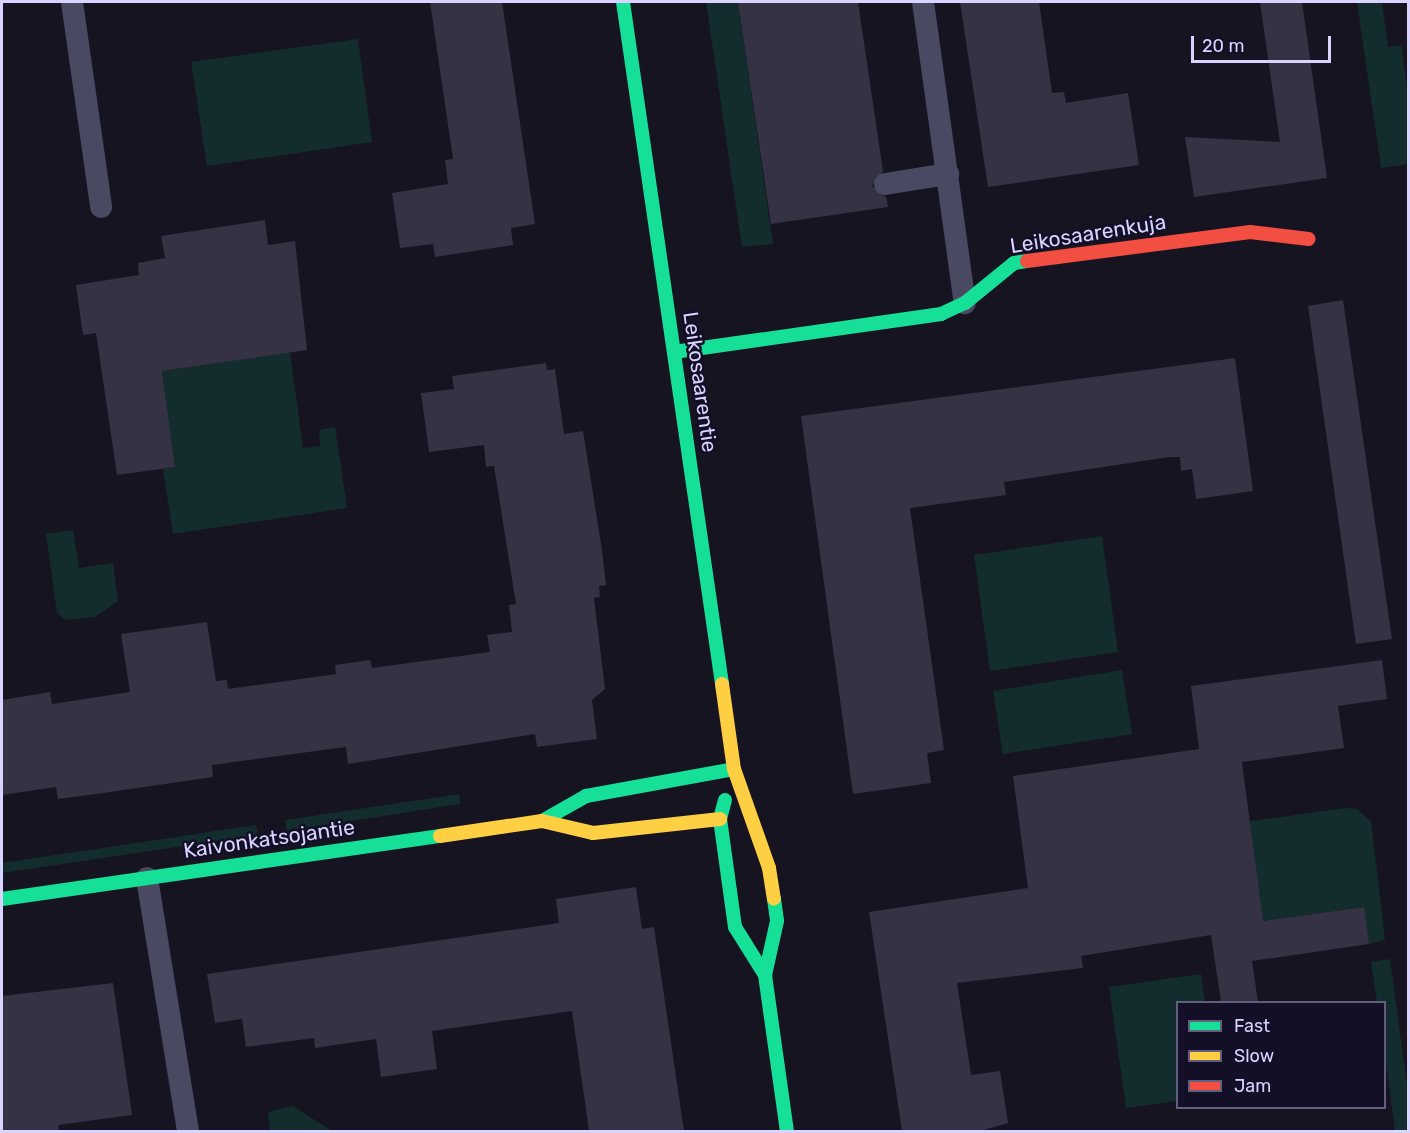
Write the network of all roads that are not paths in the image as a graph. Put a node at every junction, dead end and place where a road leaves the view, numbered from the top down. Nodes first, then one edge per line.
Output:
1 (72, 2) edge
2 (623, 2) edge
3 (923, 2) edge
4 (948, 174) junction
5 (885, 184) dead end
6 (101, 207) dead end
7 (1309, 239) dead end
8 (965, 303) junction
9 (674, 352) junction
10 (734, 770) junction
11 (720, 819) junction
12 (542, 822) junction
13 (147, 878) junction
14 (2, 899) edge
15 (765, 975) junction
16 (188, 1131) edge
17 (787, 1131) edge

1 - 6 lane
2 - 9 street, Leikosaarentie
3 - 4 lane
4 - 5 lane
4 - 8 lane
7 - 8 street, Leikosaarenkuja
8 - 9 street, Leikosaarenkuja
9 - 10 street, Leikosaarentie
10 - 11 street, Leikosaarentie
10 - 12 street, Kaivonkatsojantie
10 - 15 street, Leikosaarentie
11 - 12 street, Kaivonkatsojantie
11 - 15 street, Leikosaarentie
12 - 13 street, Kaivonkatsojantie
13 - 14 street, Kaivonkatsojantie
13 - 16 lane
15 - 17 street, Leikosaarentie

